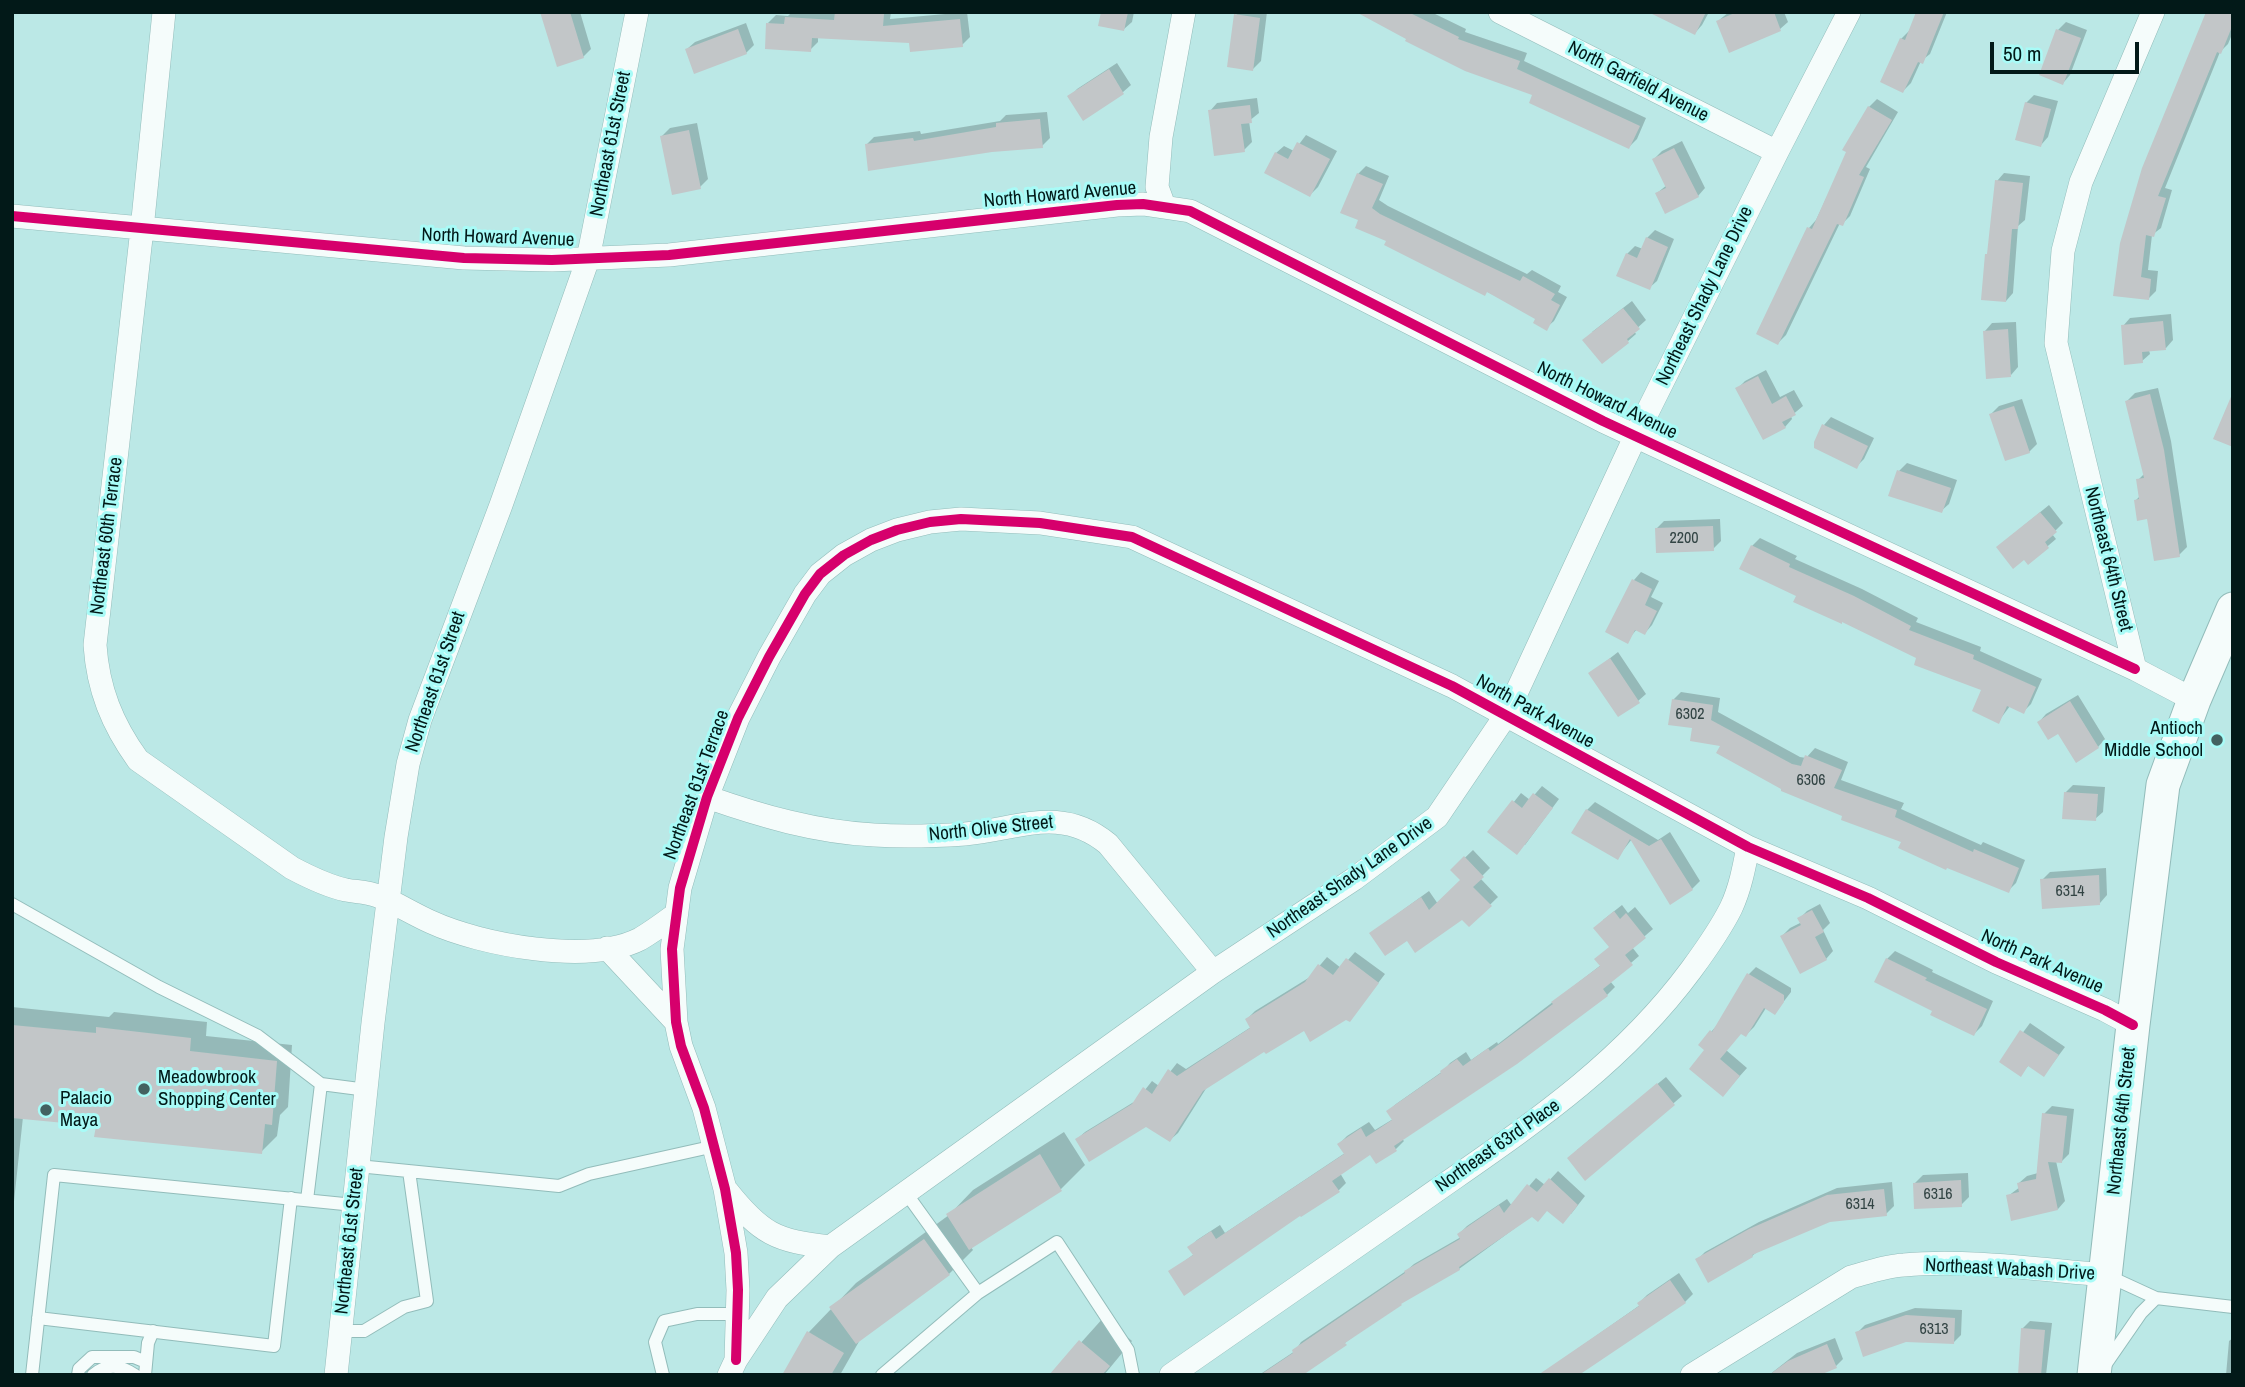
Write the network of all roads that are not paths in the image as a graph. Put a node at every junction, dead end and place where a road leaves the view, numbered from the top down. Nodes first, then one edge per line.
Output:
1 (164, 12) edge
2 (637, 12) edge
3 (1184, 12) edge
4 (1500, 12) edge
5 (1849, 12) edge
6 (2153, 12) edge
7 (1777, 152) junction
8 (1164, 206) junction
9 (12, 216) edge
10 (142, 229) junction
11 (588, 259) junction
12 (1636, 435) junction
13 (897, 530) joint
14 (2233, 609) edge
15 (2135, 669) junction
16 (2194, 700) junction
17 (1506, 715) junction
18 (707, 797) junction
19 (1748, 848) junction
20 (389, 901) junction
21 (12, 904) edge
22 (675, 915) junction
23 (607, 948) junction
24 (1213, 972) junction
25 (676, 1021) junction
26 (2133, 1025) junction
27 (321, 1084) junction
28 (367, 1090) junction
29 (715, 1146) junction
30 (358, 1166) junction
31 (409, 1171) junction
32 (725, 1189) junction
33 (906, 1193) junction
34 (291, 1198) junction
35 (307, 1200) junction
36 (354, 1205) junction
37 (830, 1247) junction
38 (2105, 1275) junction
39 (978, 1293) junction
40 (2156, 1298) junction
41 (2233, 1307) edge
42 (738, 1314) junction
43 (38, 1318) junction
44 (153, 1331) junction
45 (341, 1331) junction
46 (733, 1367) edge
47 (145, 1368) edge
48 (32, 1375) edge
49 (78, 1375) edge
50 (93, 1375) edge
51 (135, 1375) edge
52 (336, 1375) edge
53 (663, 1375) edge
54 (883, 1375) edge
55 (1133, 1375) edge
56 (1171, 1375) edge
57 (1692, 1375) edge
58 (2096, 1375) edge

1 - 10 street, Northeast 60th Terrace
2 - 11 street, Northeast 61st Street
3 - 8 street
4 - 7 street, North Garfield Avenue
5 - 7 street, Northeast Shady Lane Drive
6 - 15 street, Northeast 64th Street
7 - 12 street, Northeast Shady Lane Drive
8 - 11 street, North Howard Avenue
8 - 12 street, North Howard Avenue
9 - 10 street, North Howard Avenue
10 - 11 street, North Howard Avenue
10 - 20 street, Northeast 60th Terrace
11 - 20 street, Northeast 61st Street
12 - 15 street, North Howard Avenue
12 - 17 street, Northeast Shady Lane Drive
13 - 17 street, North Park Avenue
13 - 18 street, Northeast 61st Terrace
14 - 16 street, Northeast 64th Street
15 - 16 street
16 - 26 street, Northeast 64th Street
17 - 19 street, North Park Avenue
17 - 24 street, Northeast Shady Lane Drive
18 - 22 street, Northeast 61st Terrace
18 - 24 street, North Olive Street
19 - 26 street, North Park Avenue
19 - 56 street, Northeast 63rd Place
20 - 23 street
20 - 28 street, Northeast 61st Street
21 - 27 lane
22 - 23 street
22 - 25 street, Northeast 61st Terrace
23 - 25 street, Northeast 61st Terrace
24 - 33 street, Northeast Shady Lane Drive
25 - 29 street, Northeast 61st Terrace
26 - 38 street, Northeast 64th Street
27 - 28 lane
27 - 35 lane
28 - 30 street, Northeast 61st Street
29 - 31 lane
29 - 32 street, Northeast 61st Terrace
30 - 31 lane
30 - 36 street, Northeast 61st Street
31 - 45 lane
32 - 37 street, Northeast 61st Terrace
32 - 42 street, Northeast 61st Terrace
33 - 37 street, Northeast Shady Lane Drive
33 - 39 lane
34 - 35 lane
34 - 43 lane
34 - 44 lane
35 - 36 lane
36 - 45 street, Northeast 61st Street
37 - 46 street, Northeast Shady Lane Drive
38 - 40 lane
38 - 57 street, Northeast Wabash Drive
38 - 58 street, Northeast 64th Street
39 - 54 lane
39 - 55 lane
40 - 41 lane
40 - 58 lane
42 - 46 street, Northeast 61st Terrace
42 - 53 lane
43 - 44 lane
43 - 48 lane
44 - 47 lane
45 - 52 street, Northeast 61st Street
47 - 49 lane
50 - 51 lane

